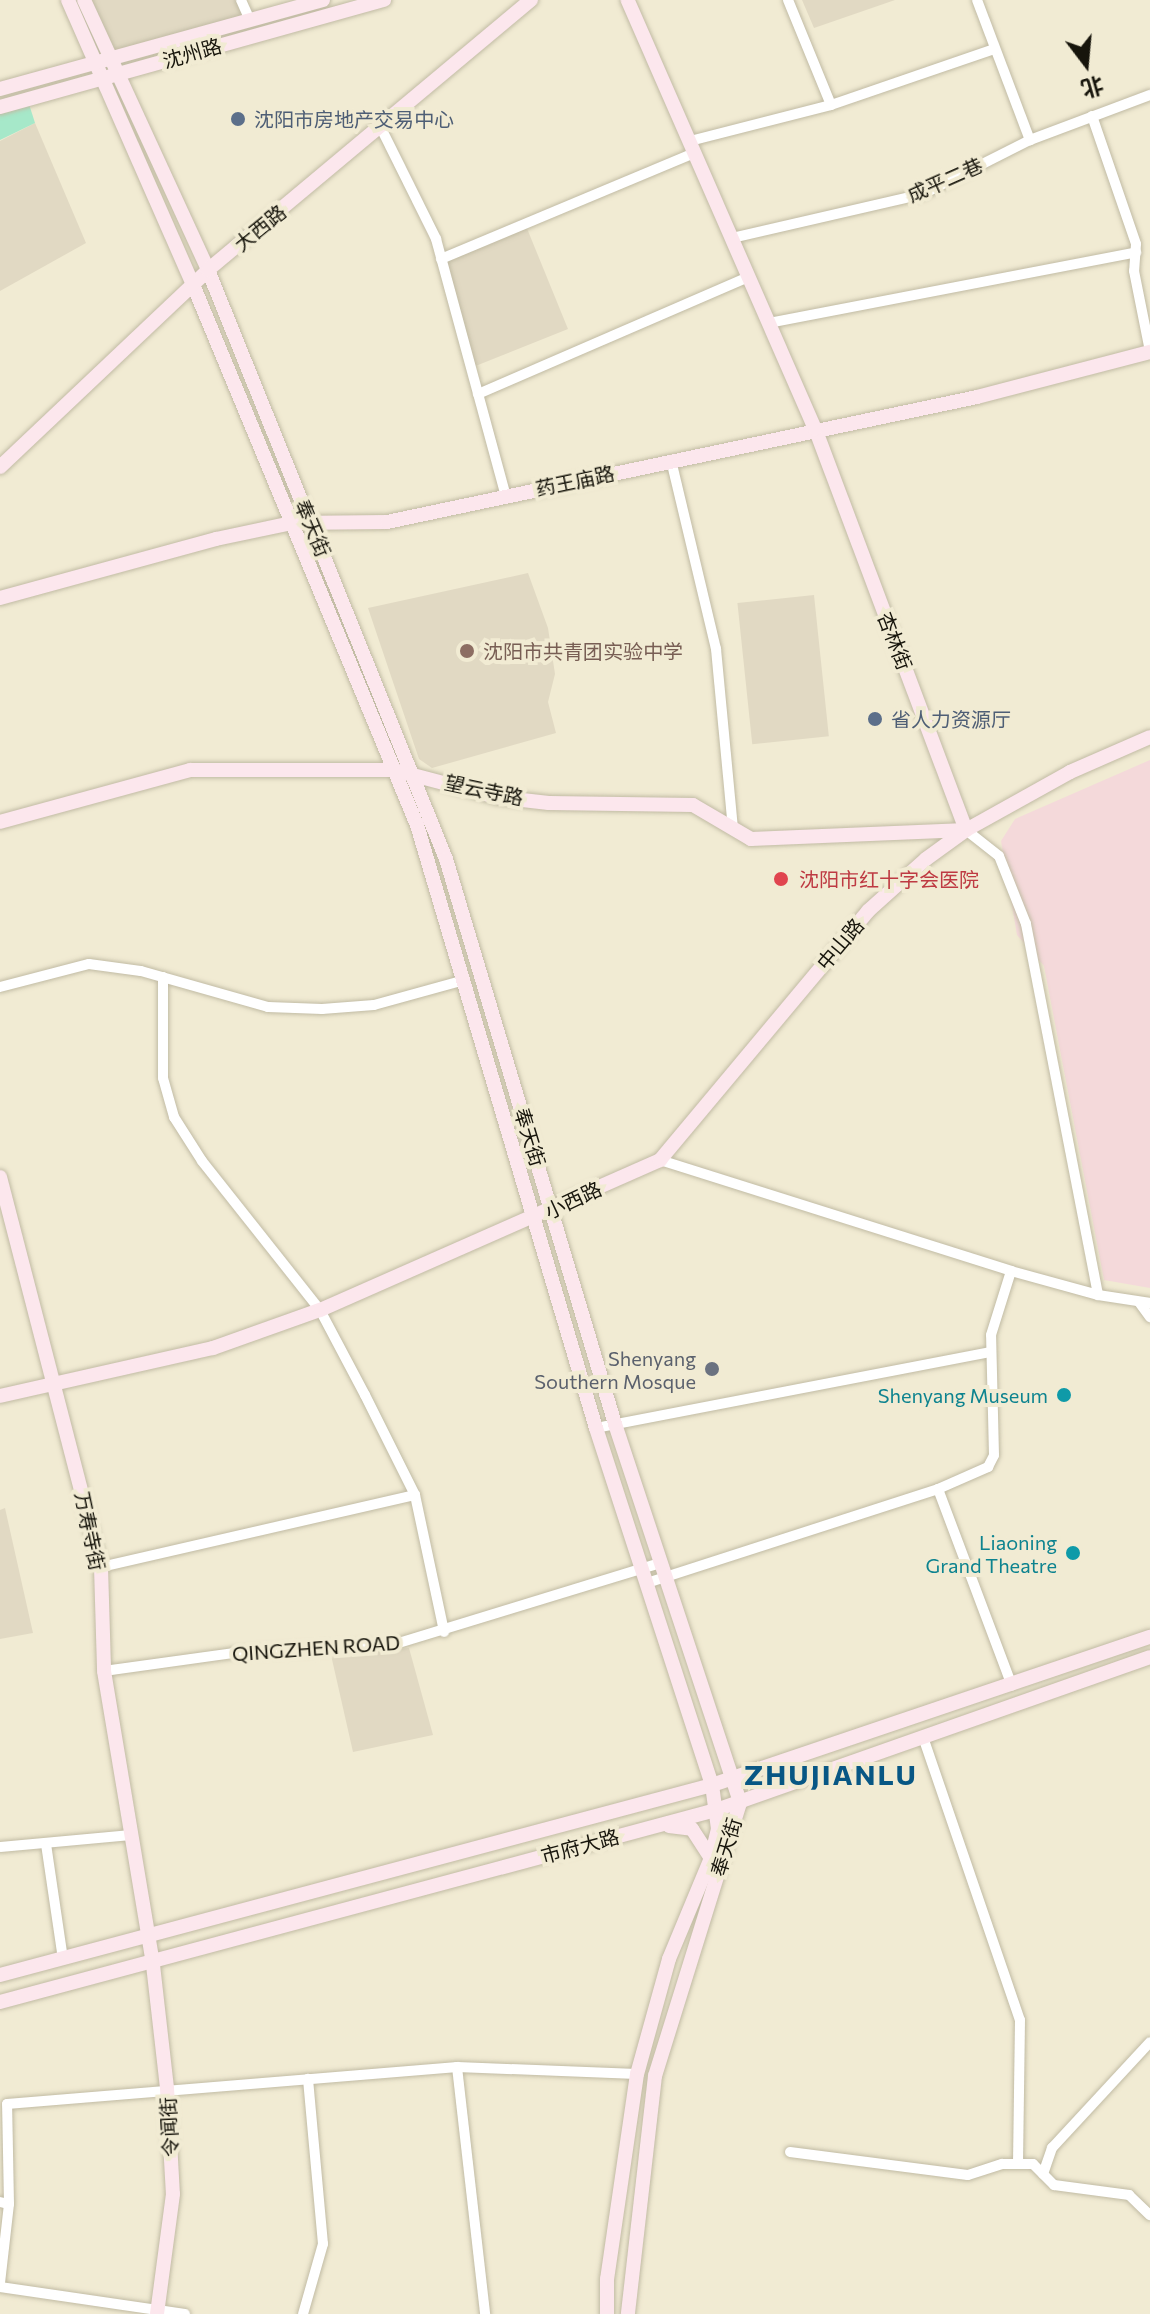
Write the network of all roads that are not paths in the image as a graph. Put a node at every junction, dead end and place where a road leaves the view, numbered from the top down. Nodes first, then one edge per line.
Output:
1 (68, 0) edge
2 (84, 0) edge
3 (241, 0) edge
4 (323, 0) edge
5 (384, 0) edge
6 (516, 0) edge
7 (531, 0) edge
8 (628, 0) edge
9 (788, 0) edge
10 (977, 0) edge
11 (250, 20) junction
12 (506, 22) junction
13 (995, 49) junction
14 (103, 61) junction
15 (110, 76) junction
16 (0, 89) edge
17 (1150, 95) edge
18 (831, 105) junction
19 (0, 107) edge
20 (1092, 116) junction
21 (381, 128) junction
22 (1030, 140) junction
23 (692, 147) junction
24 (732, 238) junction
25 (1136, 252) junction
26 (441, 259) junction
27 (208, 270) junction
28 (749, 277) junction
29 (194, 287) junction
30 (769, 323) junction
31 (1150, 351) edge
32 (478, 394) junction
33 (815, 429) junction
34 (671, 460) junction
35 (0, 467) edge
36 (506, 496) junction
37 (292, 523) junction
38 (311, 524) junction
39 (0, 598) edge
40 (1150, 737) edge
41 (394, 770) junction
42 (413, 774) junction
43 (0, 822) edge
44 (733, 829) junction
45 (966, 830) junction
46 (163, 977) junction
47 (465, 980) junction
48 (0, 987) edge
49 (660, 1160) junction
50 (0, 1177) edge
51 (552, 1210) junction
52 (536, 1218) junction
53 (1011, 1271) junction
54 (1098, 1295) junction
55 (1144, 1302) edge
56 (320, 1310) junction
57 (1150, 1317) edge
58 (989, 1352) junction
59 (54, 1380) junction
60 (0, 1396) edge
61 (615, 1424) junction
62 (596, 1428) junction
63 (938, 1489) junction
64 (415, 1495) junction
65 (101, 1567) junction
66 (663, 1570) junction
67 (644, 1577) junction
68 (444, 1632) junction
69 (1150, 1637) edge
70 (1150, 1657) edge
71 (104, 1671) junction
72 (1012, 1686) junction
73 (923, 1737) junction
74 (733, 1778) junction
75 (712, 1785) junction
76 (740, 1803) junction
77 (716, 1810) junction
78 (661, 1825) junction
79 (131, 1835) junction
80 (46, 1844) junction
81 (0, 1847) edge
82 (711, 1858) junction
83 (148, 1940) junction
84 (62, 1953) dead end
85 (153, 1965) junction
86 (0, 1975) edge
87 (0, 2002) edge
88 (1150, 2042) edge
89 (457, 2067) junction
90 (637, 2074) junction
91 (308, 2079) junction
92 (167, 2088) junction
93 (790, 2152) dead end
94 (1018, 2164) junction
95 (1043, 2174) junction
96 (5, 2203) edge
97 (1150, 2215) edge
98 (0, 2285) edge
99 (157, 2312) edge
100 (185, 2314) edge
101 (303, 2314) edge
102 (485, 2314) edge
103 (607, 2314) edge
104 (628, 2314) edge

1 - 14 main road, 奉天街
2 - 14 main road, 奉天街
3 - 11 street
4 - 11 main road, 沈州路
5 - 15 main road, 沈州路
6 - 12 street
7 - 12 main road, 大西路
8 - 23 main road, 杏林街
9 - 18 street
10 - 13 street
11 - 14 main road, 沈州路
12 - 21 main road, 大西路
13 - 18 street
13 - 22 street
14 - 15 main road, 奉天街
14 - 16 main road, 沈州路
15 - 19 main road, 沈州路
15 - 27 main road, 奉天街
15 - 29 main road, 奉天街
17 - 20 street, 成平二巷
18 - 23 street
20 - 22 street, 成平二巷
20 - 25 street
21 - 26 street
21 - 27 main road, 大西路
22 - 24 street, 成平二巷
23 - 24 main road, 杏林街
23 - 26 street
24 - 28 main road, 杏林街
25 - 30 street
25 - 31 street
26 - 32 street
27 - 29 main road, 大西路
27 - 38 main road, 奉天街
28 - 30 main road, 杏林街
28 - 32 street
29 - 35 main road, 大西路
29 - 37 main road, 奉天街
30 - 33 main road, 杏林街
31 - 33 main road, 药王庙路
32 - 36 street
33 - 34 main road, 药王庙路
33 - 45 main road, 杏林街
34 - 36 main road, 药王庙路
34 - 44 street
36 - 38 main road, 药王庙路
37 - 38 main road, 药王庙路
37 - 39 main road, 药王庙路
37 - 41 main road, 奉天街
38 - 42 main road, 奉天街
40 - 45 main road, 中山路
41 - 42 main road, 望云寺路
41 - 43 main road, 望云寺路
41 - 47 main road, 奉天街
42 - 44 main road, 望云寺路
42 - 51 main road, 奉天街
44 - 45 main road, 望云寺路
45 - 49 main road, 中山路
45 - 54 street
46 - 47 street
46 - 48 street
46 - 56 street
47 - 52 main road, 奉天街
49 - 51 main road, 小西路
49 - 53 street
50 - 59 main road, 万寿寺街
51 - 52 main road, 小西路
51 - 61 main road, 奉天街
52 - 56 main road, 小西路
52 - 62 main road, 奉天街
53 - 54 street
53 - 58 street, QINGZHEN ROAD
54 - 55 street
55 - 57 street
56 - 59 main road, 小西路
56 - 64 street
58 - 61 street
58 - 63 street, QINGZHEN ROAD
59 - 60 main road, 小西路
59 - 65 main road, 万寿寺街
61 - 62 street
61 - 66 main road, 奉天街
62 - 67 main road, 奉天街
63 - 66 street, QINGZHEN ROAD
63 - 72 street
64 - 65 street
64 - 68 street
65 - 71 main road, 万寿寺街
66 - 67 street, QINGZHEN ROAD
66 - 74 main road, 奉天街
67 - 68 street, QINGZHEN ROAD
67 - 75 main road, 奉天街
68 - 71 street, QINGZHEN ROAD
69 - 72 main road, 市府大路
70 - 73 main road, 市府大路
71 - 79 main road, 万寿寺街
72 - 74 main road, 市府大路
73 - 76 main road, 市府大路
73 - 94 street
74 - 75 main road, 市府大路
74 - 76 main road, 奉天街
75 - 77 main road, 奉天街
75 - 83 main road, 市府大路
76 - 77 main road, 市府大路
76 - 104 main road, 奉天街
77 - 78 main road, 市府大路
77 - 82 main road, 奉天街
78 - 82 main road
78 - 85 main road, 市府大路
79 - 80 street
79 - 83 main road, 万寿寺街
80 - 81 street
80 - 84 street
82 - 90 main road, 奉天街
83 - 85 main road, 令闻街
83 - 86 main road, 市府大路
85 - 87 main road, 市府大路
85 - 92 main road, 令闻街
88 - 95 street
89 - 90 street
89 - 91 street
89 - 102 street
90 - 103 main road, 奉天街
91 - 92 street
91 - 101 street
92 - 96 street
92 - 99 main road, 令闻街
93 - 94 street
94 - 95 street
95 - 97 street
96 - 98 street
98 - 99 street
99 - 100 street

